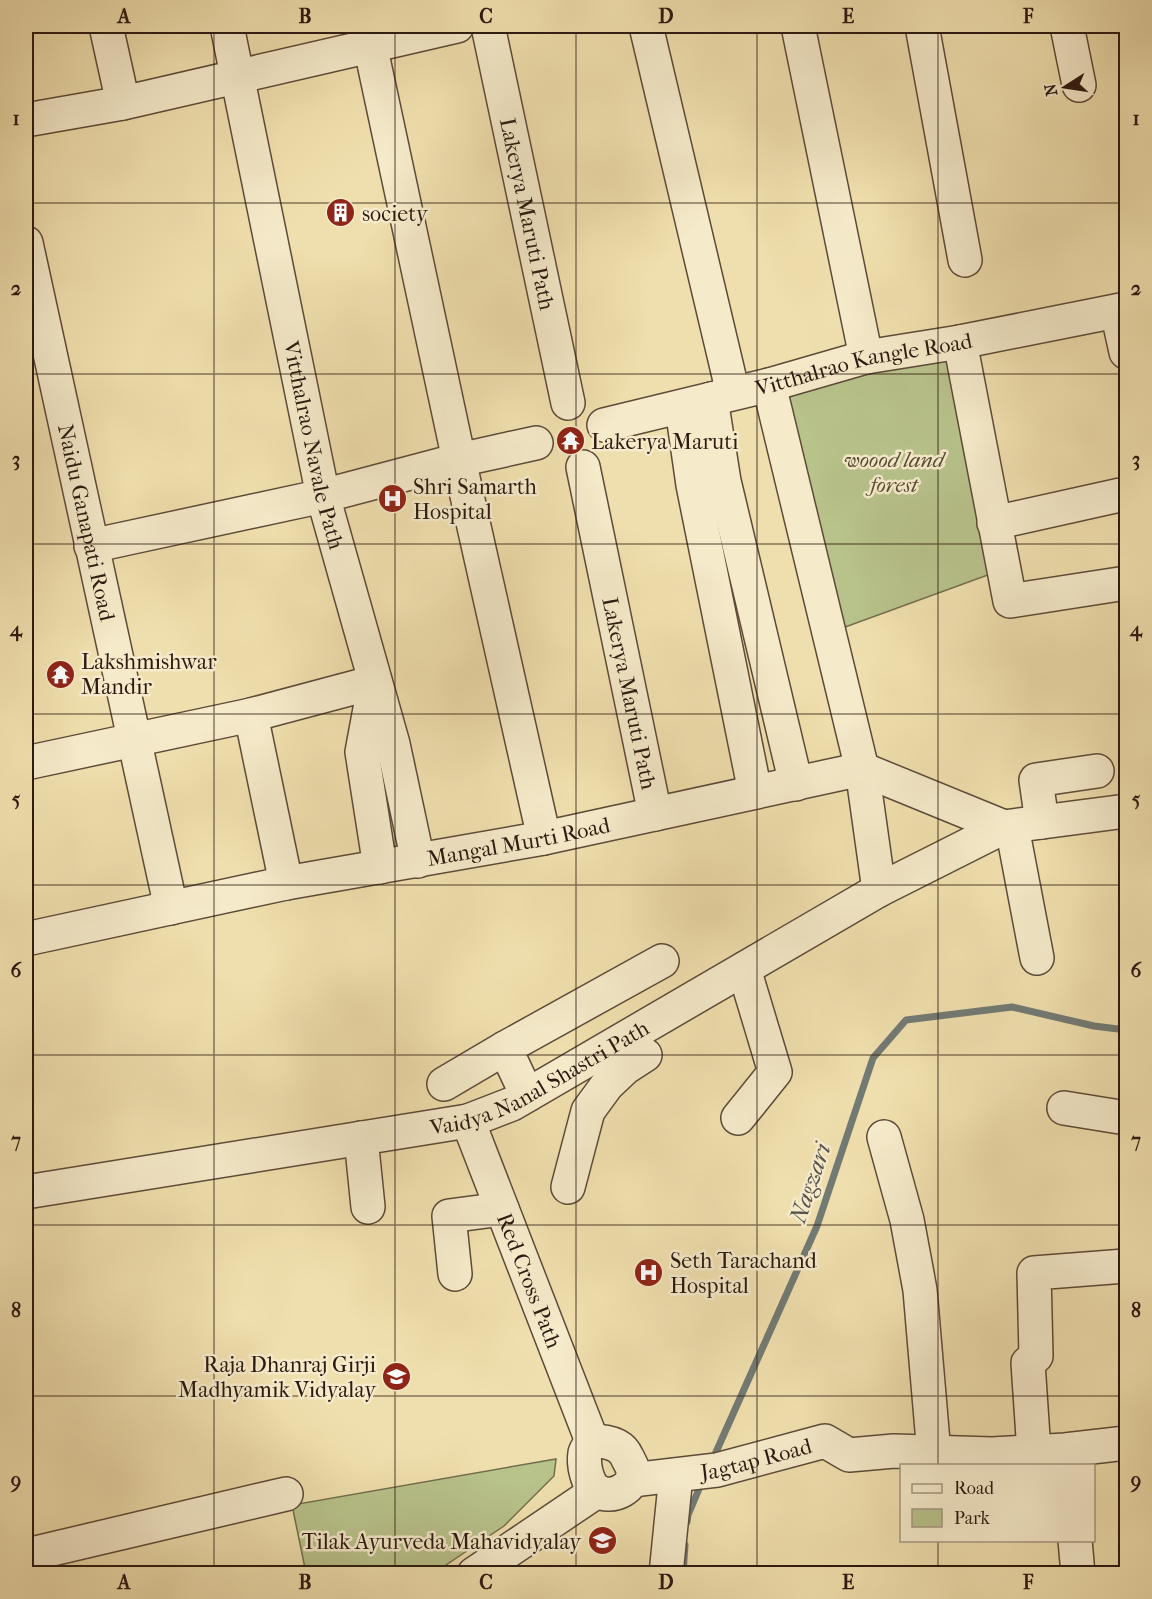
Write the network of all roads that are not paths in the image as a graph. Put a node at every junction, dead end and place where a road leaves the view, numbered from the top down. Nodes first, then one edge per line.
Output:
1 (106, 26) edge
2 (227, 26) edge
3 (457, 26) edge
4 (488, 26) edge
5 (646, 26) edge
6 (798, 26) edge
7 (922, 26) edge
8 (1067, 26) edge
9 (368, 36) edge
10 (237, 76) junction
11 (1078, 85) dead end
12 (123, 103) junction
13 (26, 120) edge
14 (26, 243) edge
15 (965, 260) dead end
16 (1122, 310) edge
17 (960, 342) junction
18 (1126, 352) edge
19 (866, 357) junction
20 (769, 385) junction
21 (708, 400) junction
22 (568, 403) junction
23 (604, 425) junction
24 (536, 443) junction
25 (459, 460) junction
26 (583, 467) junction
27 (1120, 495) dead end
28 (323, 496) junction
29 (994, 523) junction
30 (91, 546) junction
31 (1126, 583) edge
32 (375, 682) junction
33 (251, 715) junction
34 (134, 739) junction
35 (26, 763) edge
36 (862, 769) junction
37 (1097, 771) dead end
38 (796, 784) junction
39 (754, 792) junction
40 (1126, 811) edge
41 (655, 814) junction
42 (1019, 825) junction
43 (544, 838) junction
44 (418, 861) junction
45 (380, 867) junction
46 (286, 883) junction
47 (879, 890) junction
48 (171, 908) junction
49 (26, 939) edge
50 (1037, 958) dead end
51 (662, 962) dead end
52 (744, 969) junction
53 (505, 1048) junction
54 (645, 1055) dead end
55 (565, 1073) junction
56 (444, 1084) dead end
57 (527, 1095) junction
58 (1064, 1108) dead end
59 (588, 1111) junction
60 (738, 1118) dead end
61 (1126, 1118) edge
62 (468, 1121) junction
63 (884, 1137) dead end
64 (361, 1138) junction
65 (568, 1187) dead end
66 (26, 1192) edge
67 (368, 1207) dead end
68 (502, 1209) junction
69 (1125, 1266) dead end
70 (455, 1274) dead end
71 (592, 1441) junction
72 (1126, 1443) edge
73 (934, 1454) junction
74 (1055, 1456) edge
75 (696, 1473) junction
76 (632, 1480) junction
77 (597, 1491) junction
78 (286, 1494) dead end
79 (1075, 1542) edge
80 (28, 1560) edge
81 (474, 1574) edge
82 (666, 1574) edge
83 (1078, 1574) edge

1 - 12 street
2 - 10 street, Vitthalrao Navale Path
3 - 9 street
4 - 22 street, Lakerya Maruti Path
5 - 21 street
6 - 19 street
7 - 15 street
8 - 11 street
9 - 10 street
9 - 25 street
10 - 12 street
10 - 28 street, Vitthalrao Navale Path
12 - 13 street
14 - 30 street, Naidu Ganapati Road
16 - 17 street, Vitthalrao Kangle Road
16 - 18 street
17 - 19 street, Vitthalrao Kangle Road
17 - 29 street
19 - 20 street, Vitthalrao Kangle Road
20 - 21 street, Vitthalrao Kangle Road
20 - 36 street
21 - 23 street, Vitthalrao Kangle Road
21 - 38 street
21 - 39 street
22 - 23 street
22 - 24 street
23 - 26 street
24 - 25 street
24 - 26 street
25 - 28 street
25 - 43 street
26 - 41 street, Lakerya Maruti Path
27 - 29 street
28 - 30 street
28 - 32 street, Vitthalrao Navale Path
29 - 31 street
30 - 34 street, Naidu Ganapati Road
32 - 33 street
32 - 44 street, Vitthalrao Navale Path
32 - 45 street
33 - 34 street
33 - 46 street
34 - 35 street
34 - 48 street, Naidu Ganapati Road
36 - 38 street, Mangal Murti Road
36 - 42 street
36 - 47 street
37 - 42 street
38 - 39 street, Mangal Murti Road
39 - 41 street, Mangal Murti Road
40 - 42 street
41 - 43 street, Mangal Murti Road
42 - 47 street, Vaidya Nanal Shastri Path
42 - 50 street
43 - 44 street, Mangal Murti Road
44 - 45 street, Mangal Murti Road
45 - 46 street, Mangal Murti Road
46 - 48 street, Mangal Murti Road
47 - 52 street, Vaidya Nanal Shastri Path
48 - 49 street, Mangal Murti Road
51 - 53 street
52 - 55 street, Vaidya Nanal Shastri Path
52 - 60 street
53 - 56 street
53 - 57 street
54 - 59 street
55 - 57 street, Vaidya Nanal Shastri Path
55 - 59 street
57 - 62 street, Vaidya Nanal Shastri Path
58 - 61 street
59 - 65 street
62 - 64 street, Vaidya Nanal Shastri Path
62 - 68 street, Red Cross Path
63 - 73 street
64 - 66 street, Vaidya Nanal Shastri Path
64 - 67 street
68 - 70 street
68 - 71 street, Red Cross Path
69 - 74 street
71 - 76 street
71 - 77 street
72 - 74 street, Jagtap Road
73 - 74 street, Jagtap Road
73 - 75 street, Jagtap Road
75 - 76 street, Jagtap Road
75 - 82 street
76 - 77 street
77 - 81 street
78 - 80 street
79 - 83 street

